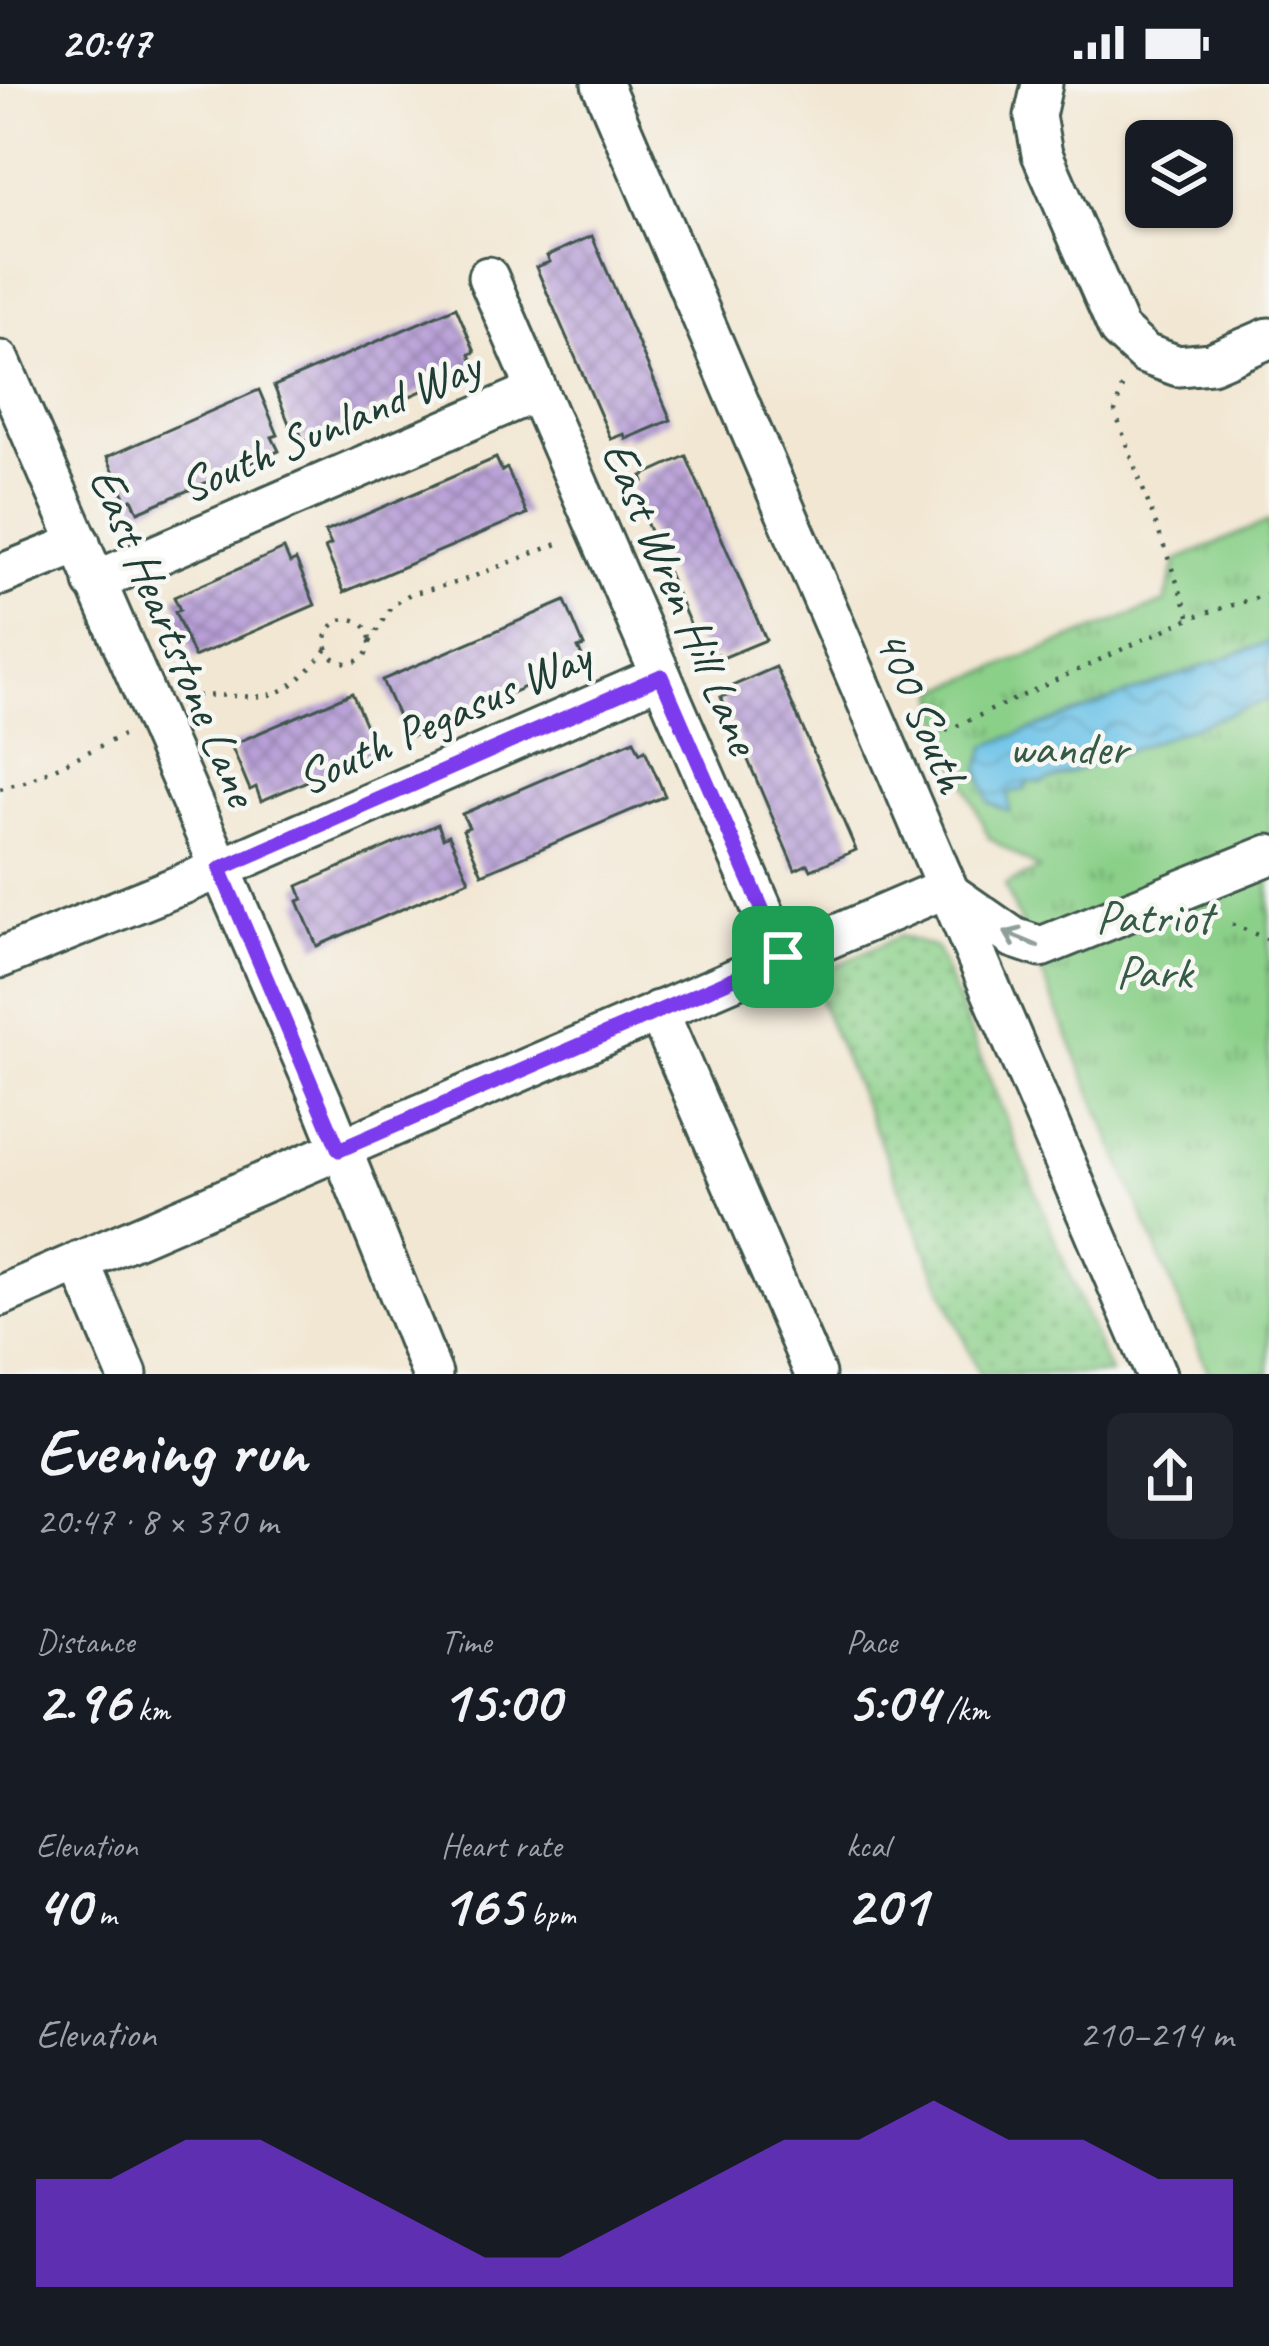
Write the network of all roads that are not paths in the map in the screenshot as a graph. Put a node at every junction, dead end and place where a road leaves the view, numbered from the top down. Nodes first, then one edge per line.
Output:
1 (602, 84) edge
2 (1042, 84) edge
3 (488, 277) dead end
4 (1269, 338) edge
5 (0, 361) edge
6 (537, 391) junction
7 (80, 543) junction
8 (0, 575) edge
9 (94, 582) junction
10 (661, 676) junction
11 (1269, 855) edge
12 (220, 869) junction
13 (944, 889) junction
14 (783, 957) junction
15 (0, 958) edge
16 (658, 1011) junction
17 (339, 1150) junction
18 (79, 1262) junction
19 (0, 1296) edge
20 (128, 1374) edge
21 (432, 1374) edge
22 (814, 1374) edge
23 (1156, 1374) edge

1 - 13 street, 400 South
2 - 4 street
3 - 6 street, East Wren Hill Lane
5 - 7 street, East Heartstone Lane
6 - 9 street, South Sunland Way
6 - 10 street, East Wren Hill Lane
7 - 8 street
7 - 9 street, East Heartstone Lane
9 - 12 street, East Heartstone Lane
10 - 12 street, South Pegasus Way
10 - 14 street, East Wren Hill Lane
11 -> 13 street
12 - 15 street, South Pegasus Way
12 - 17 street, East Heartstone Lane
13 - 14 street
13 - 23 street, 400 South
14 - 16 street
16 - 17 street
16 - 22 street
17 - 18 street
17 - 21 street, East Heartstone Lane
18 - 19 street
18 - 20 street

